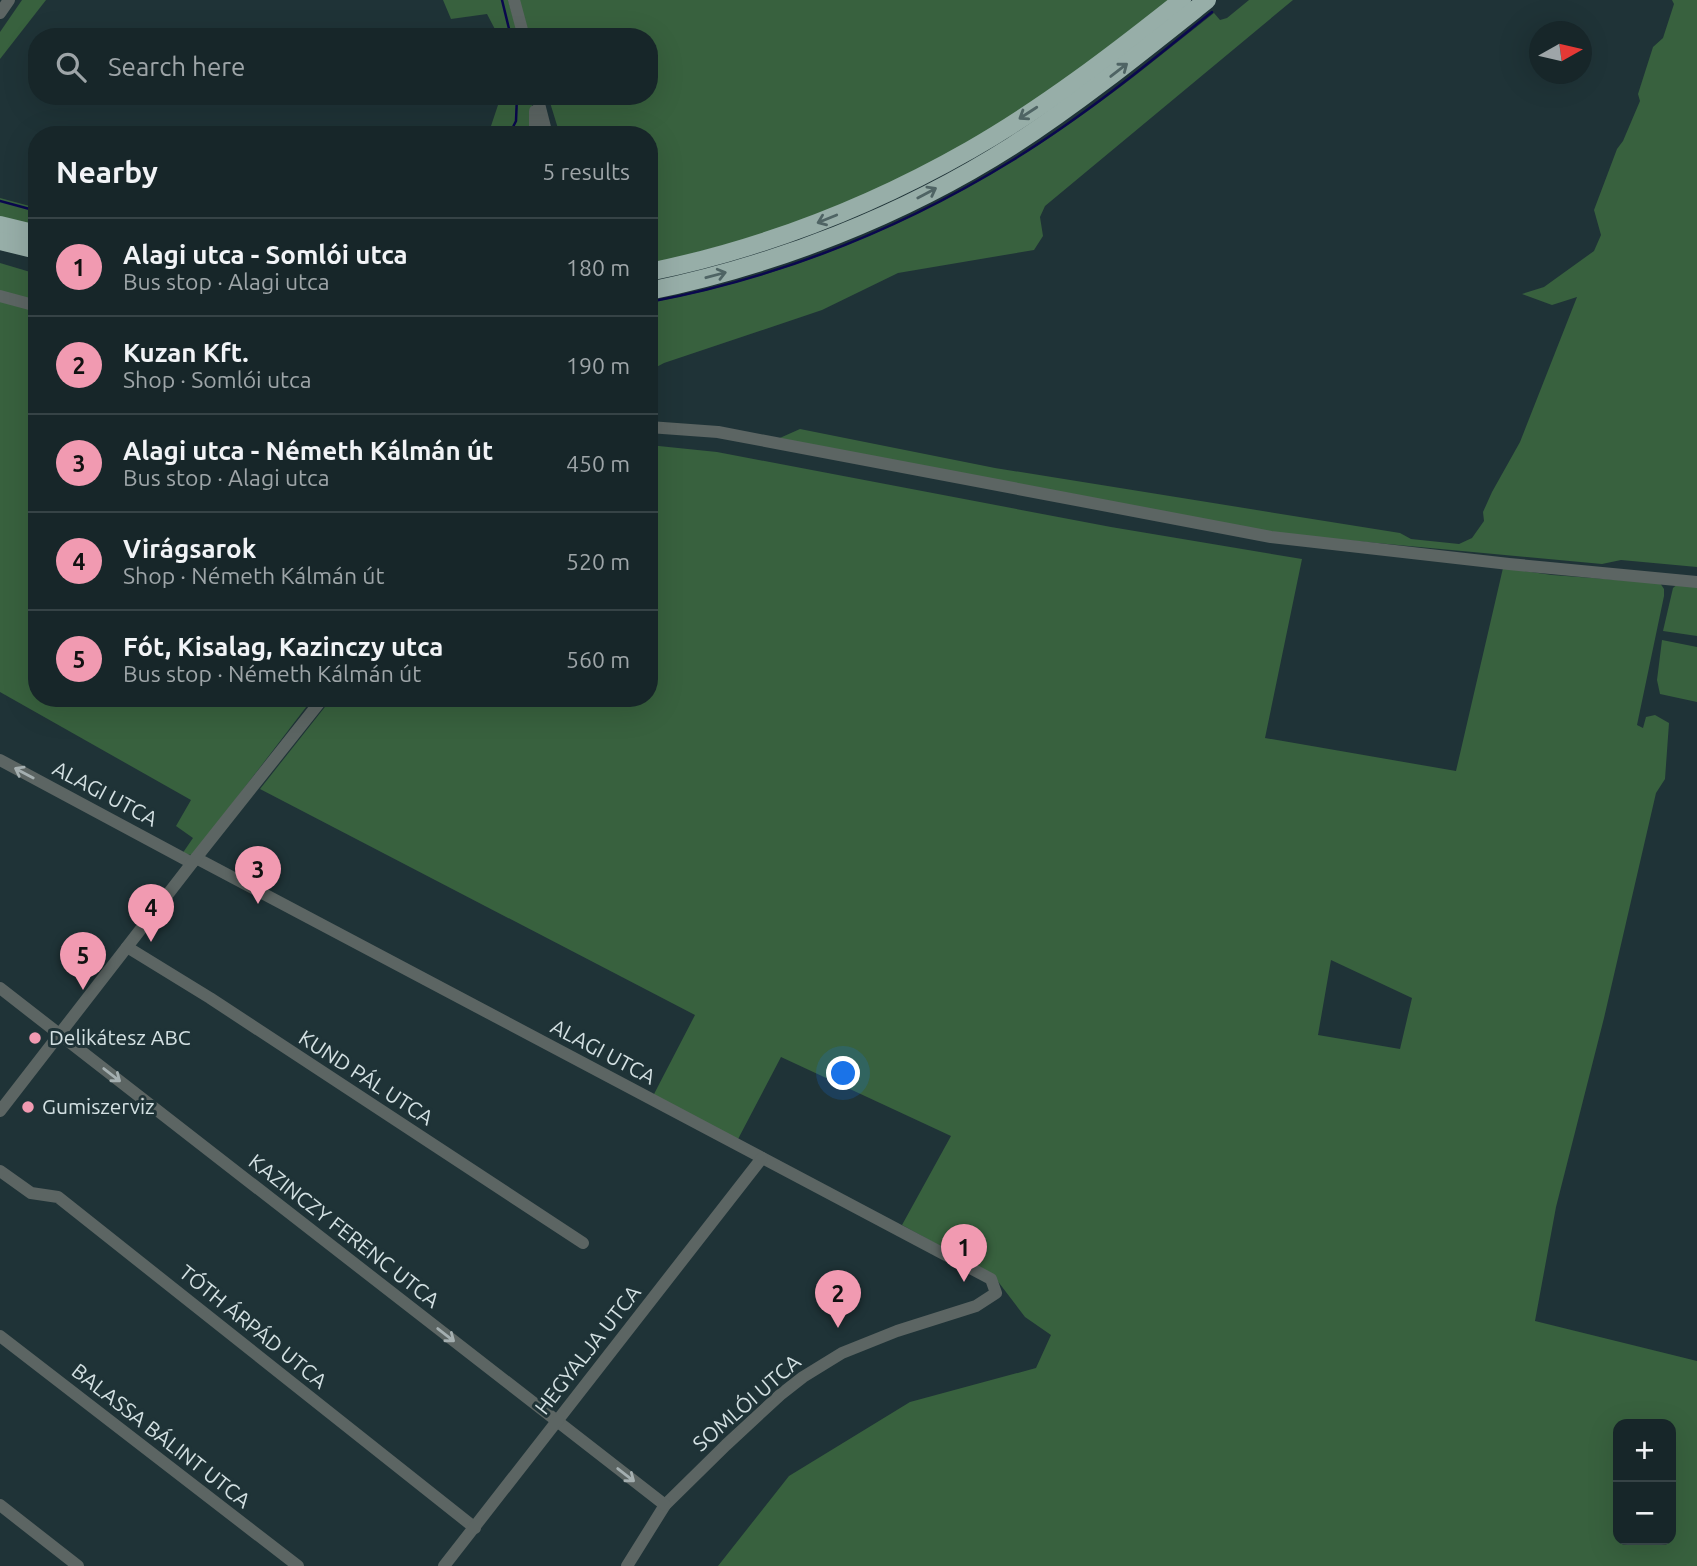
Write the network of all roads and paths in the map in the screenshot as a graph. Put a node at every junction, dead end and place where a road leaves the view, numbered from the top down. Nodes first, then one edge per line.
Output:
1 (9, 0) edge
2 (514, 0) edge
3 (1182, 0) edge
4 (1207, 0) edge
5 (0, 13) edge
6 (521, 28) edge
7 (536, 105) edge
8 (539, 105) edge
9 (534, 126) edge
10 (544, 126) edge
11 (0, 225) edge
12 (28, 232) edge
13 (0, 241) edge
14 (28, 248) edge
15 (658, 270) edge
16 (658, 288) edge
17 (0, 296) edge
18 (28, 304) edge
19 (658, 428) edge
20 (1697, 582) edge
21 (316, 707) edge
22 (0, 760) edge
23 (194, 860) junction
24 (127, 947) junction
25 (0, 988) edge
26 (60, 1034) junction
27 (0, 1111) edge
28 (762, 1158) junction
29 (0, 1171) edge
30 (583, 1243) dead end
31 (991, 1279) joint
32 (0, 1336) edge
33 (556, 1421) junction
34 (0, 1505) edge
35 (664, 1505) junction
36 (475, 1528) junction
37 (78, 1566) edge
38 (298, 1566) edge
39 (444, 1566) edge
40 (627, 1566) edge

1 - 5 street
2 - 6 street
3 -> 15 highway
16 -> 4 highway
7 - 9 street
8 - 10 street
11 - 12 highway
13 - 14 highway
17 - 18 street
19 - 20 street
21 - 23 street
23 -> 22 street, ALAGI UTCA
23 - 24 street
23 - 28 street, ALAGI UTCA
24 - 26 street
24 - 30 street, KUND PÁL UTCA
25 - 26 street, KAZINCZY FERENC UTCA
26 - 27 street
26 -> 33 street, KAZINCZY FERENC UTCA
28 - 31 street, ALAGI UTCA
28 - 33 street, HEGYALJA UTCA
29 - 36 street, TÓTH ÁRPÁD UTCA
31 - 35 street, SOMLÓI UTCA
32 - 38 street, BALASSA BÁLINT UTCA
33 -> 35 street, KAZINCZY FERENC UTCA
33 - 36 street, HEGYALJA UTCA
34 - 37 street
35 - 40 street, SOMLÓI UTCA
36 - 39 street, HEGYALJA UTCA

